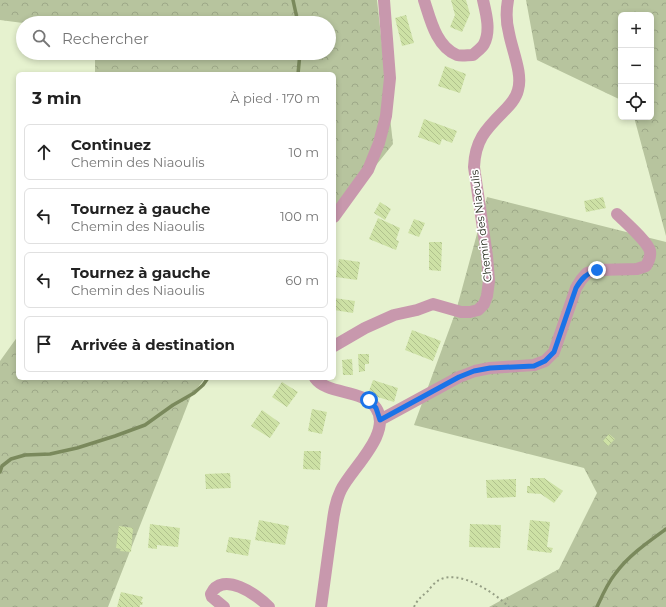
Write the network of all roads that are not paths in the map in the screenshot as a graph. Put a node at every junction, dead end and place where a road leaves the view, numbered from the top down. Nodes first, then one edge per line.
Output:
1 (384, 0) edge
2 (424, 0) edge
3 (483, 0) edge
4 (508, 0) edge
5 (336, 214) edge
6 (617, 214) dead end
7 (336, 345) edge
8 (317, 380) edge
9 (380, 420) junction
10 (224, 607) edge
11 (269, 607) edge
12 (321, 607) edge

1 - 5 street
2 - 3 street
4 - 7 street, Chemin des Niaoulis
6 - 9 street
8 - 9 street
9 - 12 street
10 - 11 street

